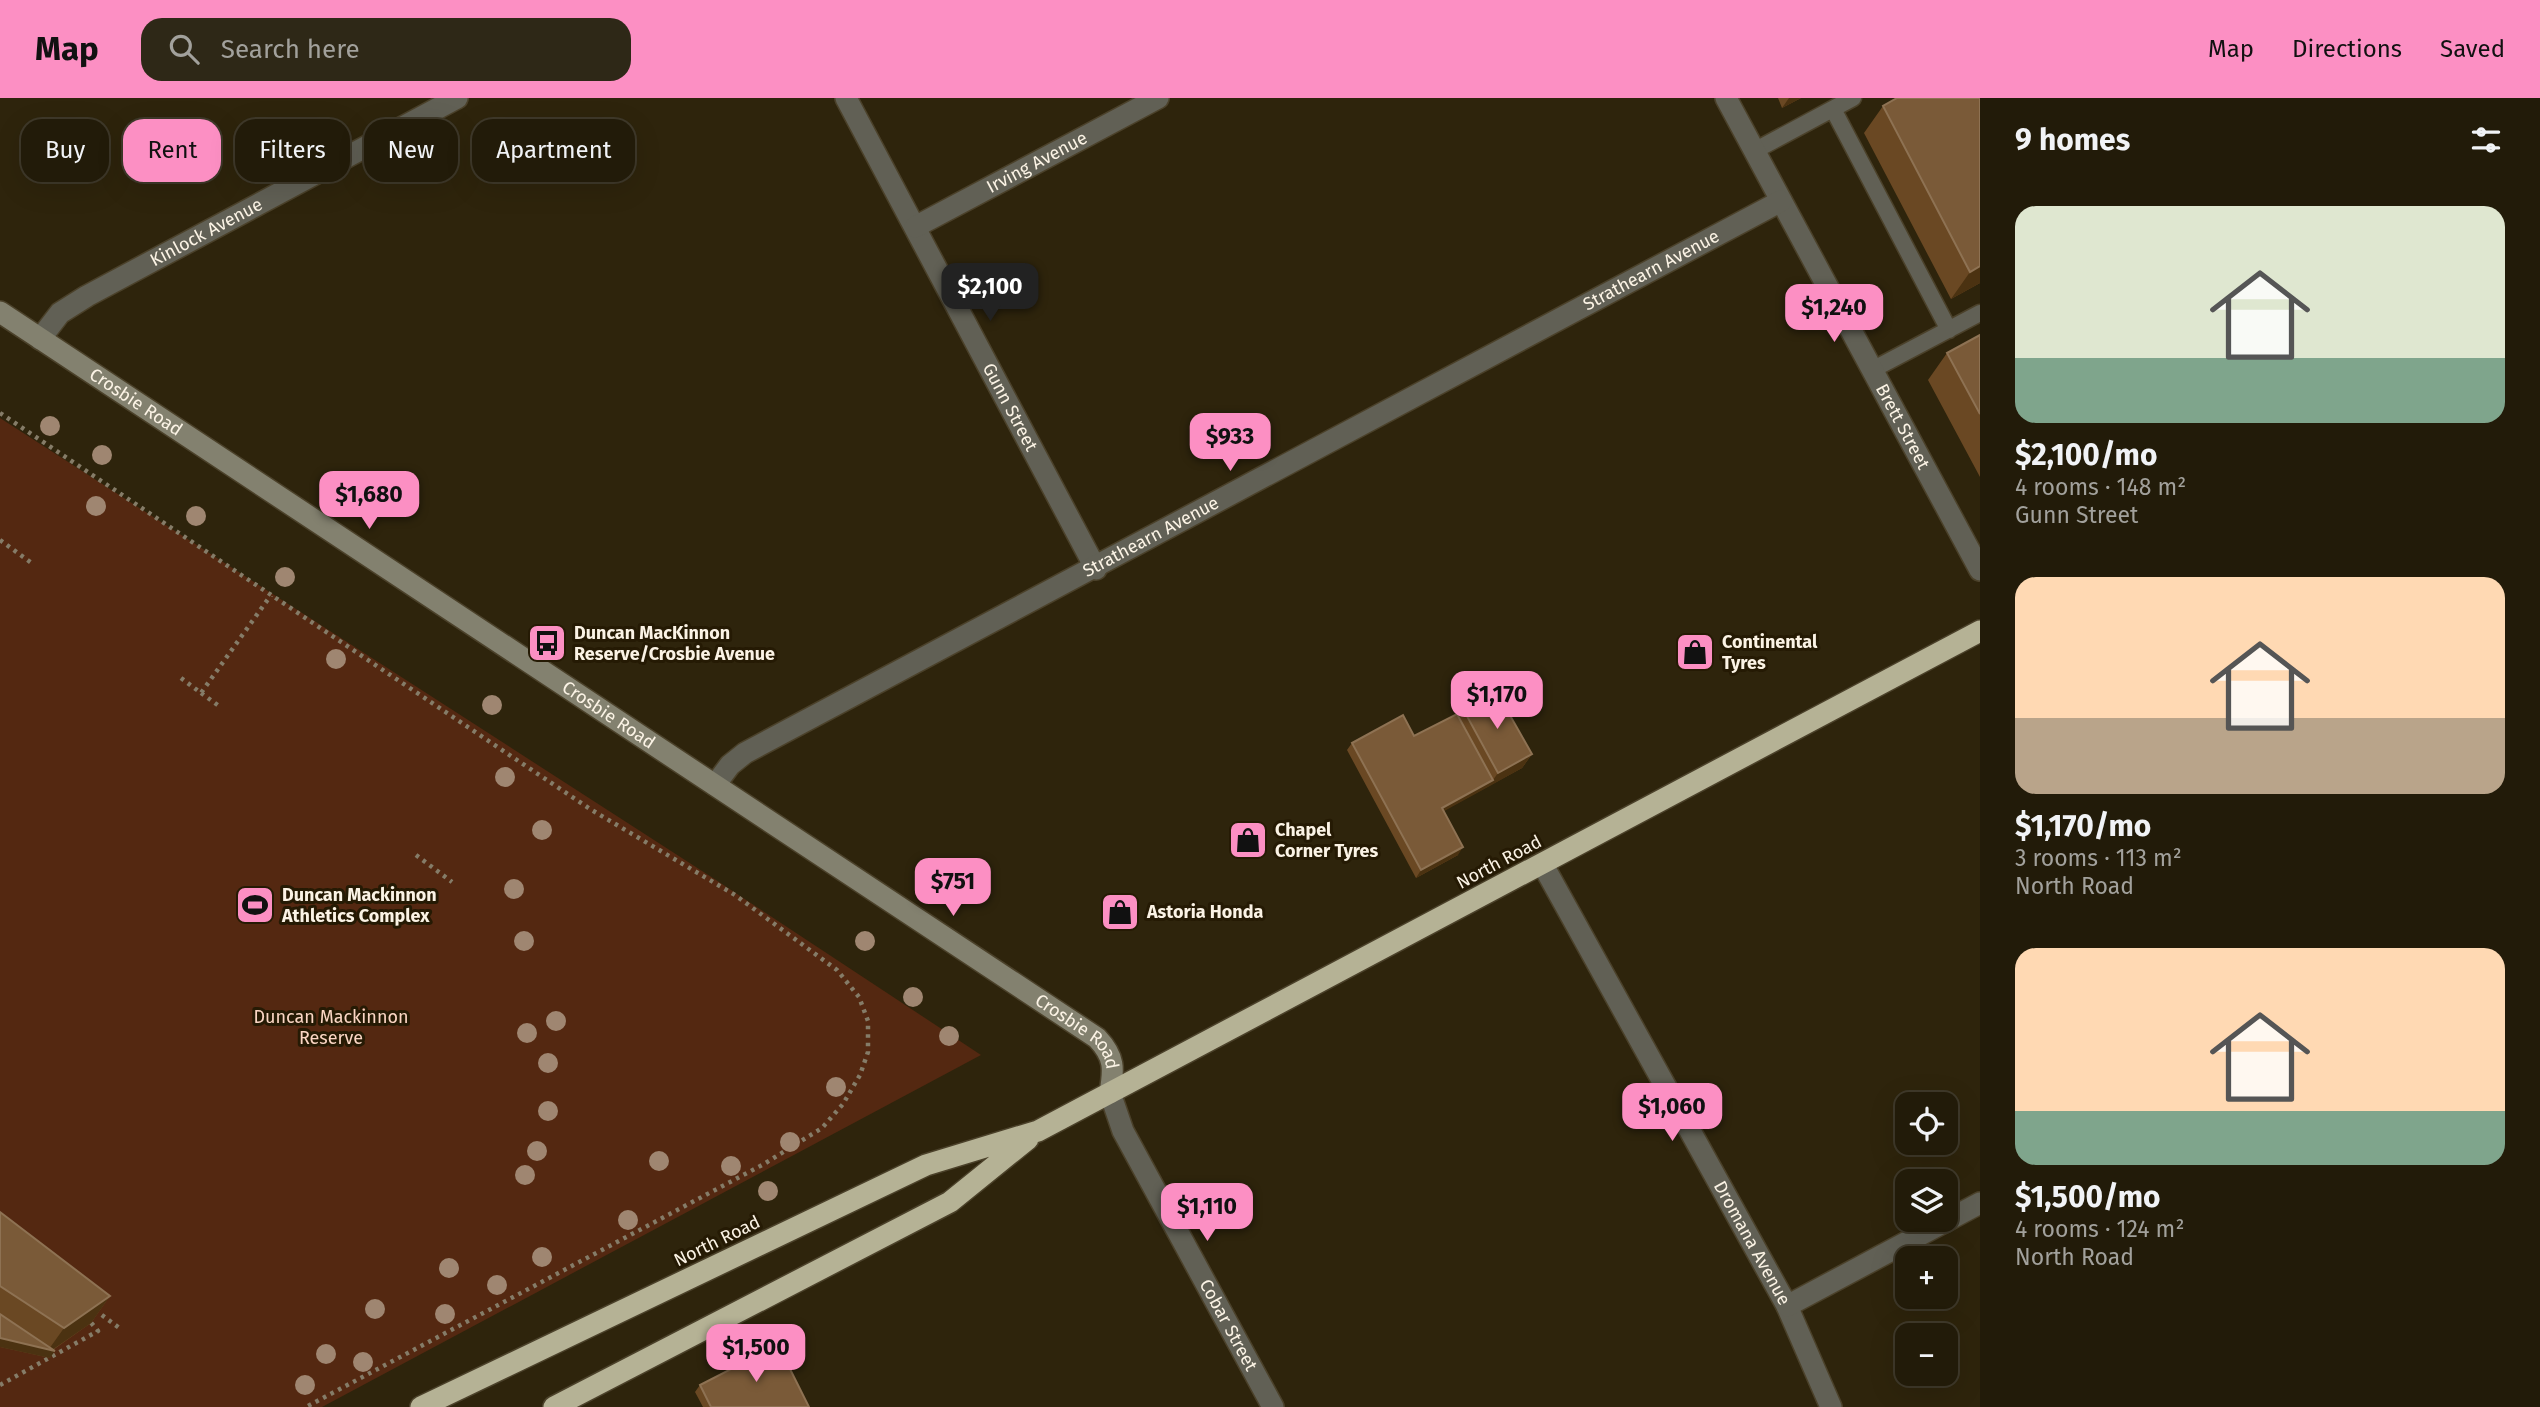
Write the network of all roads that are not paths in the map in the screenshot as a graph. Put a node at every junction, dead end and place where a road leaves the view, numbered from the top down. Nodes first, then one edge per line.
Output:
1 (457, 98) edge
2 (846, 98) edge
3 (1158, 98) edge
4 (1726, 98) edge
5 (1853, 98) edge
6 (1833, 109) junction
7 (1754, 151) junction
8 (1781, 201) junction
9 (915, 227) junction
10 (0, 312) edge
11 (1980, 313) edge
12 (1949, 330) junction
13 (40, 339) junction
14 (1872, 370) junction
15 (1096, 569) junction
16 (1980, 570) edge
17 (1980, 631) edge
18 (715, 785) junction
19 (1543, 865) junction
20 (1110, 1093) junction
21 (1038, 1131) junction
22 (1980, 1203) edge
23 (1787, 1306) junction
24 (421, 1407) edge
25 (554, 1407) edge
26 (1273, 1407) edge
27 (1830, 1407) edge

1 - 13 street, Kinlock Avenue
2 - 9 street, Gunn Street
3 - 9 street, Irving Avenue
4 - 7 street, Brett Street
5 - 6 lane
6 - 7 lane
6 - 12 lane
7 - 8 street, Brett Street
8 - 14 street, Brett Street
8 - 15 street, Strathearn Avenue
9 - 15 street, Gunn Street
10 - 13 street, Crosbie Road
11 - 12 lane
12 - 14 lane
13 - 18 street, Crosbie Road
14 - 16 street, Brett Street
15 - 18 street, Strathearn Avenue
17 - 19 highway, North Road
18 - 20 street, Crosbie Road
19 - 20 highway, North Road
19 - 23 street, Dromana Avenue
20 - 21 highway, North Road
20 - 26 street, Cobar Street
21 - 24 highway, North Road
21 - 25 highway, North Road
22 - 23 street
23 - 27 street, Dromana Avenue

